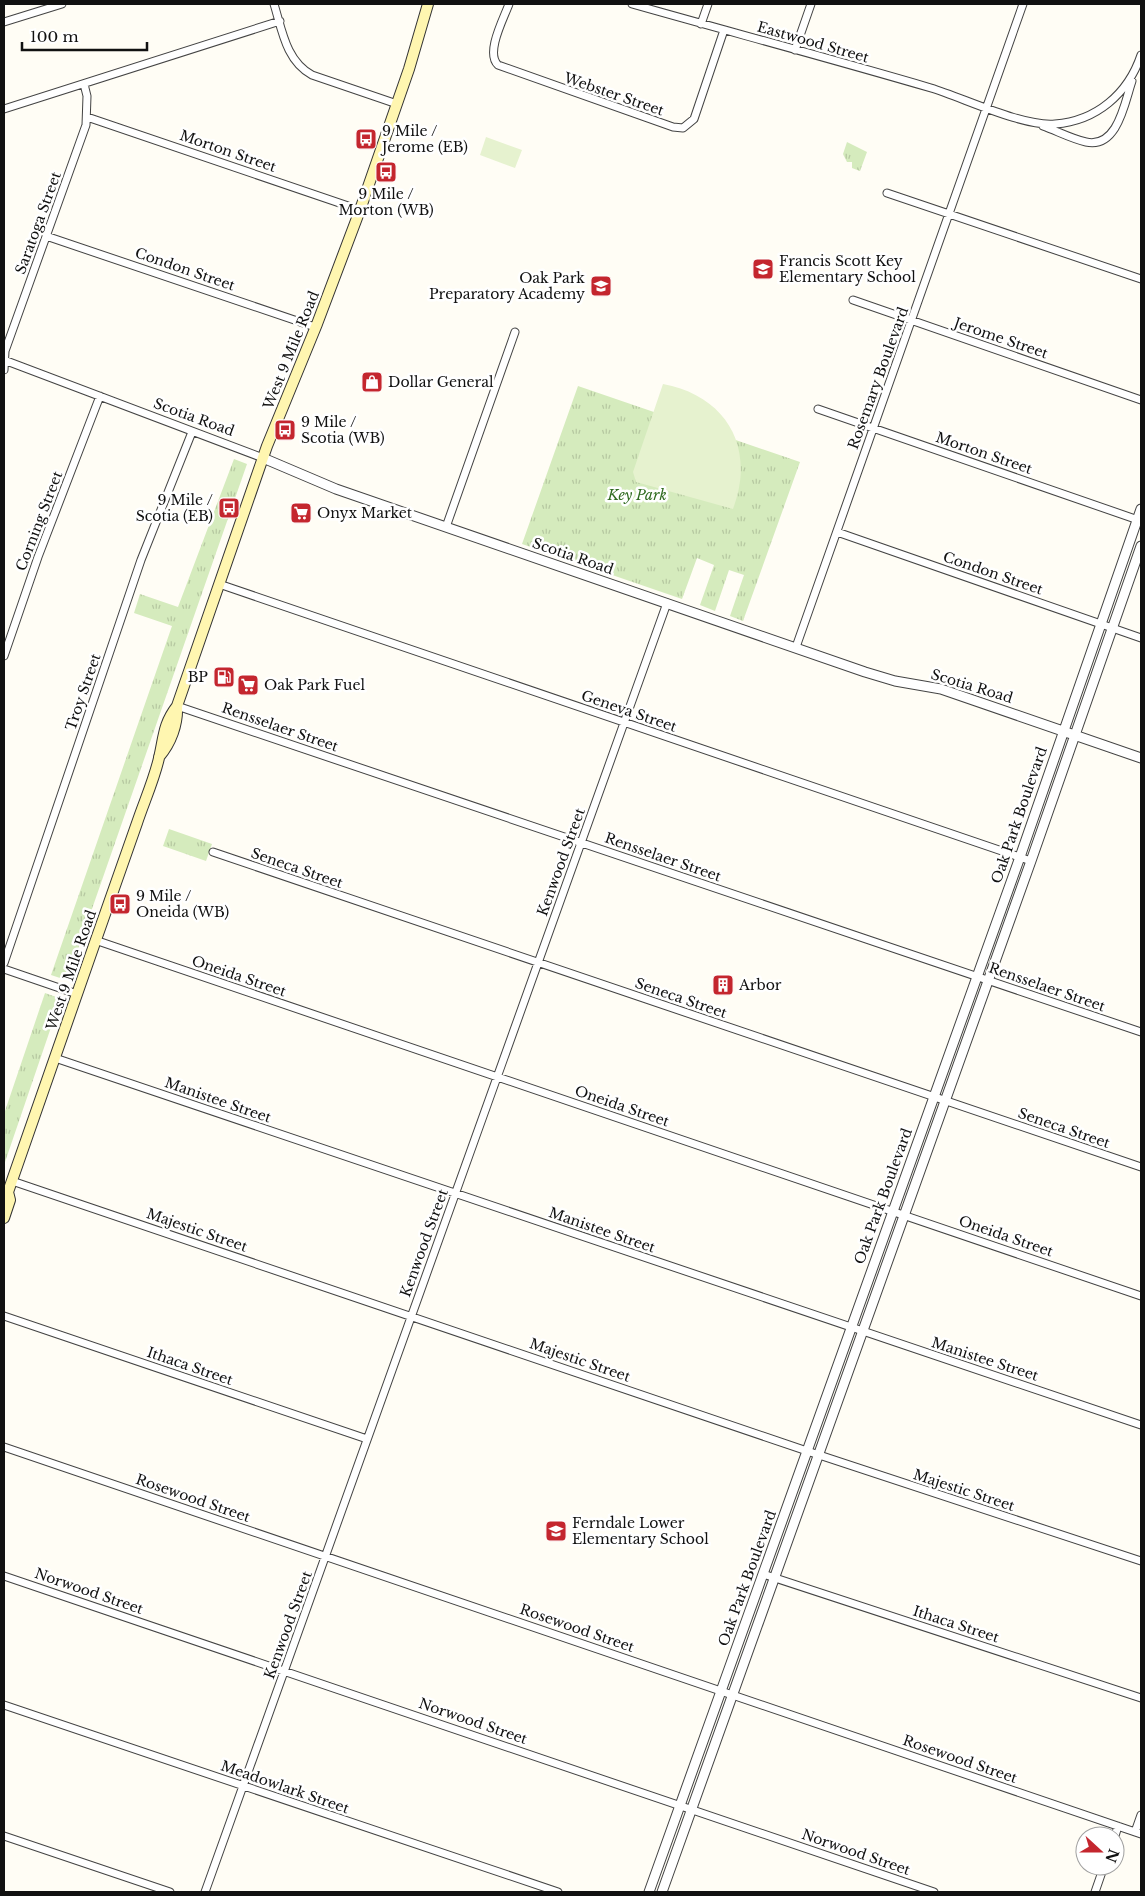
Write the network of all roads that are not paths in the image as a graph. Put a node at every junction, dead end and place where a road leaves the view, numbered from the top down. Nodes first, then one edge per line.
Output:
1 (60, 4) edge
2 (274, 4) edge
3 (428, 4) edge
4 (509, 4) edge
5 (632, 4) edge
6 (708, 4) edge
7 (811, 4) edge
8 (1023, 4) edge
9 (280, 21) junction
10 (4, 22) edge
11 (702, 24) junction
12 (724, 30) junction
13 (795, 50) junction
14 (1141, 55) edge
15 (1133, 76) junction
16 (84, 84) junction
17 (397, 104) junction
18 (987, 107) junction
19 (4, 109) edge
20 (88, 117) junction
21 (1036, 123) junction
22 (886, 193) dead end
23 (360, 210) junction
24 (950, 213) junction
25 (46, 236) junction
26 (1141, 279) edge
27 (853, 300) dead end
28 (912, 321) junction
29 (315, 327) junction
30 (515, 332) dead end
31 (4, 360) edge
32 (4, 370) edge
33 (100, 396) junction
34 (1141, 400) edge
35 (818, 409) dead end
36 (874, 428) junction
37 (192, 432) junction
38 (263, 458) junction
39 (1141, 509) edge
40 (1139, 520) edge
41 (446, 527) junction
42 (837, 532) junction
43 (1141, 546) edge
44 (219, 584) junction
45 (667, 604) junction
46 (1101, 624) junction
47 (1112, 628) junction
48 (1141, 638) edge
49 (796, 648) junction
50 (4, 656) edge
51 (177, 706) junction
52 (624, 722) junction
53 (1064, 731) junction
54 (1075, 735) junction
55 (1141, 758) edge
56 (581, 842) junction
57 (212, 852) dead end
58 (1020, 857) junction
59 (1031, 861) junction
60 (95, 940) junction
61 (538, 962) junction
62 (4, 963) edge
63 (4, 969) edge
64 (977, 977) junction
65 (988, 980) junction
66 (77, 994) junction
67 (1141, 1032) edge
68 (54, 1058) junction
69 (497, 1077) junction
70 (933, 1096) junction
71 (944, 1100) junction
72 (1141, 1167) edge
73 (12, 1181) junction
74 (455, 1193) junction
75 (6, 1194) edge
76 (892, 1211) junction
77 (903, 1215) junction
78 (4, 1218) edge
79 (1141, 1296) edge
80 (4, 1316) edge
81 (411, 1316) junction
82 (851, 1328) junction
83 (862, 1331) junction
84 (1141, 1424) edge
85 (367, 1440) junction
86 (4, 1447) edge
87 (807, 1451) junction
88 (818, 1454) junction
89 (326, 1556) junction
90 (1141, 1561) edge
91 (763, 1574) junction
92 (4, 1576) edge
93 (774, 1578) junction
94 (285, 1671) junction
95 (722, 1690) junction
96 (733, 1694) junction
97 (1141, 1698) edge
98 (4, 1705) edge
99 (244, 1786) junction
100 (681, 1805) junction
101 (692, 1809) junction
102 (1141, 1815) edge
103 (1118, 1826) edge
104 (1125, 1828) edge
105 (1138, 1833) edge
106 (4, 1836) edge
107 (1101, 1876) edge
108 (170, 1892) edge
109 (205, 1892) edge
110 (558, 1892) edge
111 (650, 1892) edge
112 (662, 1892) edge
113 (934, 1892) edge
114 (1095, 1892) edge

1 - 10 street
2 - 9 street
3 - 17 main road, West 9 Mile Road
4 - 12 street, Webster Street
5 - 11 street, Eastwood Street
6 - 11 street
7 - 13 street
8 - 18 street, Rosemary Boulevard
9 - 16 street
9 - 17 street
11 - 12 street, Eastwood Street
12 - 13 street, Eastwood Street
13 - 18 street, Eastwood Street
14 - 15 street, Eastwood Street
15 - 21 street
15 - 21 street, Eastwood Street
16 - 19 street
16 - 20 street, Saratoga Street
17 - 23 main road, West 9 Mile Road
18 - 21 street, Eastwood Street
18 - 24 street, Rosemary Boulevard
20 - 23 street, Morton Street
20 - 25 street, Saratoga Street
22 - 24 street
23 - 29 main road, West 9 Mile Road
24 - 26 street
24 - 28 street, Rosemary Boulevard
25 - 29 street, Condon Street
25 - 31 street, Saratoga Street
27 - 28 street, Jerome Street
28 - 34 street, Jerome Street
28 - 36 street, Rosemary Boulevard
29 - 38 main road, West 9 Mile Road
30 - 41 street
31 - 32 street, Saratoga Street
31 - 33 street, Scotia Road
33 - 37 street, Scotia Road
33 - 50 street, Corning Street
35 - 36 street, Morton Street
36 - 40 street, Morton Street
36 - 42 street, Rosemary Boulevard
37 - 38 street, Scotia Road
37 - 62 street, Troy Street
38 - 41 street, Scotia Road
38 - 44 main road, West 9 Mile Road
39 - 40 street, Oak Park Boulevard
40 - 46 street, Oak Park Boulevard
41 - 45 street, Scotia Road
42 - 46 street, Condon Street
42 - 49 street, Rosemary Boulevard
43 - 47 street, Oak Park Boulevard
44 - 51 main road, West 9 Mile Road
44 - 52 street, Geneva Street
45 - 49 street, Scotia Road
45 - 52 street, Kenwood Street
46 - 47 street, Condon Street
46 - 53 street, Oak Park Boulevard
47 - 48 street, Condon Street
47 - 54 street, Oak Park Boulevard
49 - 53 street, Scotia Road
51 - 56 street, Rensselaer Street
51 - 60 main road, West 9 Mile Road
52 - 56 street, Kenwood Street
52 - 58 street, Geneva Street
53 - 54 street, Scotia Road
53 - 58 street, Oak Park Boulevard
54 - 55 street, Scotia Road
54 - 59 street, Oak Park Boulevard
56 - 61 street, Kenwood Street
56 - 64 street, Rensselaer Street
57 - 61 street, Seneca Street
58 - 59 street, Geneva Street
58 - 64 street, Oak Park Boulevard
59 - 65 street, Oak Park Boulevard
60 - 66 main road, West 9 Mile Road
60 - 69 street, Oneida Street
61 - 69 street, Kenwood Street
61 - 70 street, Seneca Street
63 - 66 street
64 - 65 street, Rensselaer Street
64 - 70 street, Oak Park Boulevard
65 - 67 street, Rensselaer Street
65 - 71 street, Oak Park Boulevard
66 - 68 main road, West 9 Mile Road
68 - 73 main road, West 9 Mile Road
68 - 74 street, Manistee Street
69 - 74 street, Kenwood Street
69 - 76 street, Oneida Street
70 - 71 street, Seneca Street
70 - 76 street, Oak Park Boulevard
71 - 72 street, Seneca Street
71 - 77 street, Oak Park Boulevard
73 - 75 main road, West 9 Mile Road
73 - 81 street, Majestic Street
74 - 81 street, Kenwood Street
74 - 82 street, Manistee Street
75 - 78 main road, West 9 Mile Road
76 - 77 street, Oneida Street
76 - 82 street, Oak Park Boulevard
77 - 79 street, Oneida Street
77 - 83 street, Oak Park Boulevard
80 - 85 street, Ithaca Street
81 - 85 street, Kenwood Street
81 - 87 street, Majestic Street
82 - 83 street, Manistee Street
82 - 87 street, Oak Park Boulevard
83 - 84 street, Manistee Street
83 - 88 street, Oak Park Boulevard
85 - 89 street, Kenwood Street
86 - 89 street, Rosewood Street
87 - 88 street, Majestic Street
87 - 91 street, Oak Park Boulevard
88 - 90 street, Majestic Street
88 - 93 street, Oak Park Boulevard
89 - 94 street, Kenwood Street
89 - 95 street, Rosewood Street
91 - 93 street, Ithaca Street
91 - 95 street, Oak Park Boulevard
92 - 94 street, Norwood Street
93 - 96 street, Oak Park Boulevard
93 - 97 street, Ithaca Street
94 - 99 street, Kenwood Street
94 - 100 street, Norwood Street
95 - 96 street, Rosewood Street
95 - 100 street, Oak Park Boulevard
96 - 101 street, Oak Park Boulevard
96 - 103 street, Rosewood Street
98 - 99 street, Meadowlark Street
99 - 109 street, Kenwood Street
99 - 110 street, Meadowlark Street
100 - 101 street, Norwood Street
100 - 111 street, Oak Park Boulevard
101 - 112 street, Oak Park Boulevard
101 - 113 street, Norwood Street
102 - 105 street
104 - 105 street, Rosewood Street
106 - 108 street
107 - 114 street

